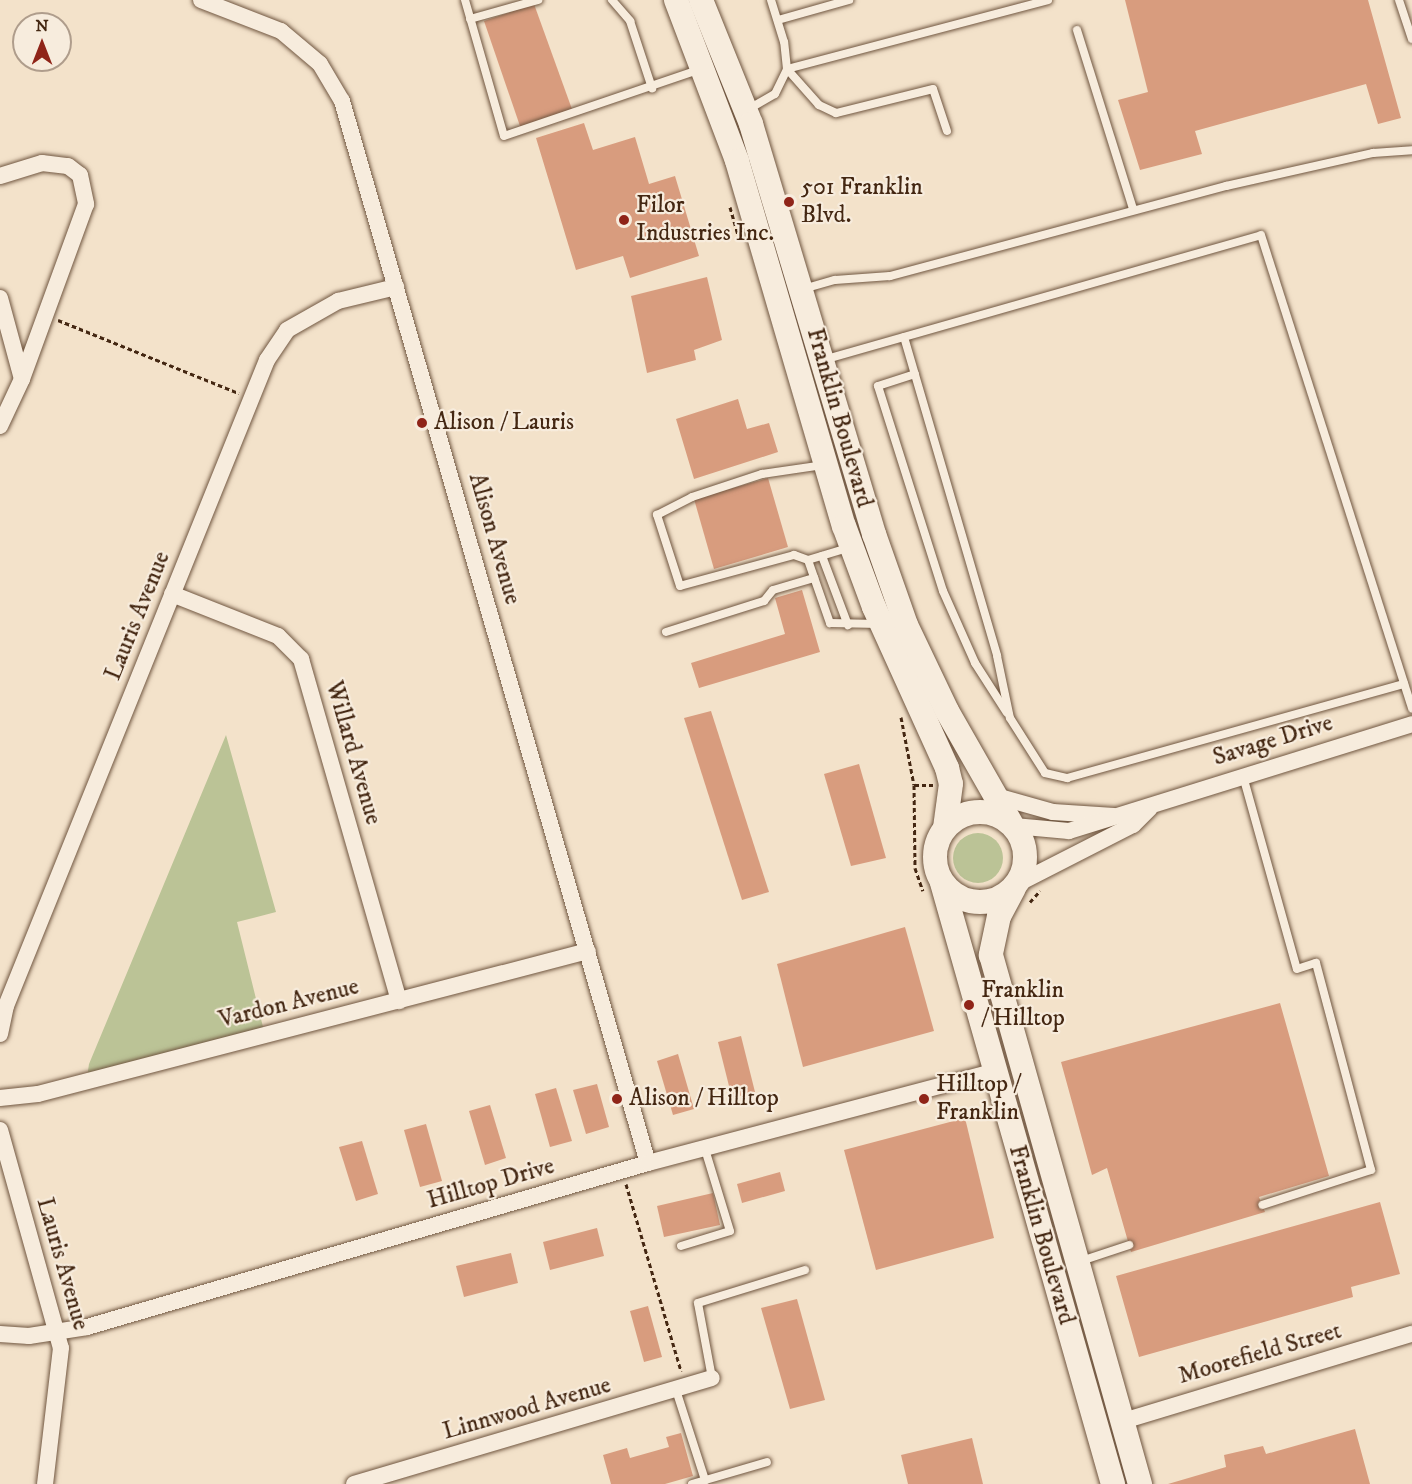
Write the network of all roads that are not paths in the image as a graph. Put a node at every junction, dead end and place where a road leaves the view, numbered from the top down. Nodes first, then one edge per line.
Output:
1 (201, 0) edge
2 (465, 0) edge
3 (538, 0) edge
4 (612, 0) edge
5 (676, 0) edge
6 (701, 0) edge
7 (771, 0) edge
8 (849, 0) edge
9 (1048, 0) edge
10 (1399, 0) edge
11 (470, 19) junction
12 (778, 20) junction
13 (1077, 30) dead end
14 (1412, 39) edge
15 (704, 68) junction
16 (787, 69) junction
17 (652, 88) junction
18 (746, 110) junction
19 (946, 131) dead end
20 (1412, 150) edge
21 (0, 176) edge
22 (1133, 209) junction
23 (396, 287) junction
24 (802, 289) junction
25 (0, 298) edge
26 (904, 337) junction
27 (822, 360) junction
28 (915, 374) junction
29 (22, 378) junction
30 (0, 426) edge
31 (824, 465) junction
32 (851, 547) junction
33 (822, 556) junction
34 (808, 560) junction
35 (814, 578) junction
36 (172, 594) junction
37 (882, 624) junction
38 (848, 625) junction
39 (666, 632) dead end
40 (1404, 684) junction
41 (1412, 709) edge
42 (1010, 718) junction
43 (1412, 724) edge
44 (1243, 774) junction
45 (996, 796) junction
46 (1150, 808) junction
47 (1114, 816) junction
48 (1012, 824) junction
49 (945, 828) junction
50 (942, 882) junction
51 (1019, 893) junction
52 (588, 951) junction
53 (399, 1000) junction
54 (0, 1034) edge
55 (996, 1071) junction
56 (0, 1098) edge
57 (0, 1130) edge
58 (705, 1149) junction
59 (648, 1164) junction
60 (1262, 1205) dead end
61 (1129, 1245) dead end
62 (681, 1246) dead end
63 (1077, 1262) junction
64 (806, 1270) dead end
65 (59, 1333) junction
66 (0, 1334) edge
67 (1412, 1335) edge
68 (712, 1378) joint
69 (681, 1389) junction
70 (1123, 1421) junction
71 (767, 1462) dead end
72 (705, 1480) junction
73 (45, 1484) edge
74 (354, 1484) edge
75 (692, 1484) edge
76 (1113, 1484) edge
77 (1140, 1484) edge

1 - 23 street, Alison Avenue
2 - 11 lane
3 - 11 lane
4 - 17 lane
5 - 15 main road, Franklin Boulevard
6 - 18 main road, Franklin Boulevard
7 - 12 lane
8 - 12 lane
9 - 16 lane
10 - 14 lane
11 - 17 lane
12 - 16 lane
13 - 22 lane
15 - 17 lane
15 - 31 main road, Franklin Boulevard
16 - 18 lane
16 - 19 lane
18 - 24 main road, Franklin Boulevard
20 - 22 lane
21 - 29 street
22 - 24 lane
23 - 36 street, Lauris Avenue
23 - 52 street, Alison Avenue
24 - 27 main road, Franklin Boulevard
25 - 29 street
26 - 27 lane
26 - 28 lane
26 - 40 lane
27 - 45 main road, Franklin Boulevard
28 - 42 lane
28 - 42 lane
29 - 30 street
31 - 32 main road, Franklin Boulevard
31 - 34 lane
32 - 33 lane
32 - 37 main road, Franklin Boulevard
33 - 34 lane
33 - 38 lane
34 - 35 lane
35 - 38 lane
35 - 39 lane
36 - 53 street, Willard Avenue
36 - 54 street, Lauris Avenue
37 - 38 lane
37 - 49 main road, Franklin Boulevard
40 - 41 lane
40 - 42 lane
43 - 44 street, Savage Drive
44 - 46 street, Savage Drive
44 - 60 lane
45 - 47 street
45 - 48 main road, Franklin Boulevard
46 - 47 street, Savage Drive
46 - 51 street, Savage Drive
47 - 48 street, Savage Drive
48 - 49 main road
48 - 51 main road
49 - 50 main road
50 - 51 main road
50 - 55 main road, Franklin Boulevard
51 - 63 main road, Franklin Boulevard
52 - 53 street, Vardon Avenue
52 - 59 street, Alison Avenue
53 - 56 street, Vardon Avenue
55 - 58 street, Hilltop Drive
55 - 76 main road, Franklin Boulevard
57 - 65 street, Lauris Avenue
58 - 59 street, Hilltop Drive
58 - 62 lane
59 - 65 street, Hilltop Drive
61 - 63 lane
63 - 70 main road, Franklin Boulevard
64 - 68 lane
65 - 66 street, Hilltop Drive
65 - 73 street, Lauris Avenue
67 - 70 street, Moorefield Street
68 - 69 street, Linnwood Avenue
69 - 72 lane
69 - 74 street, Linnwood Avenue
70 - 77 main road, Franklin Boulevard
71 - 72 lane
72 - 75 lane

